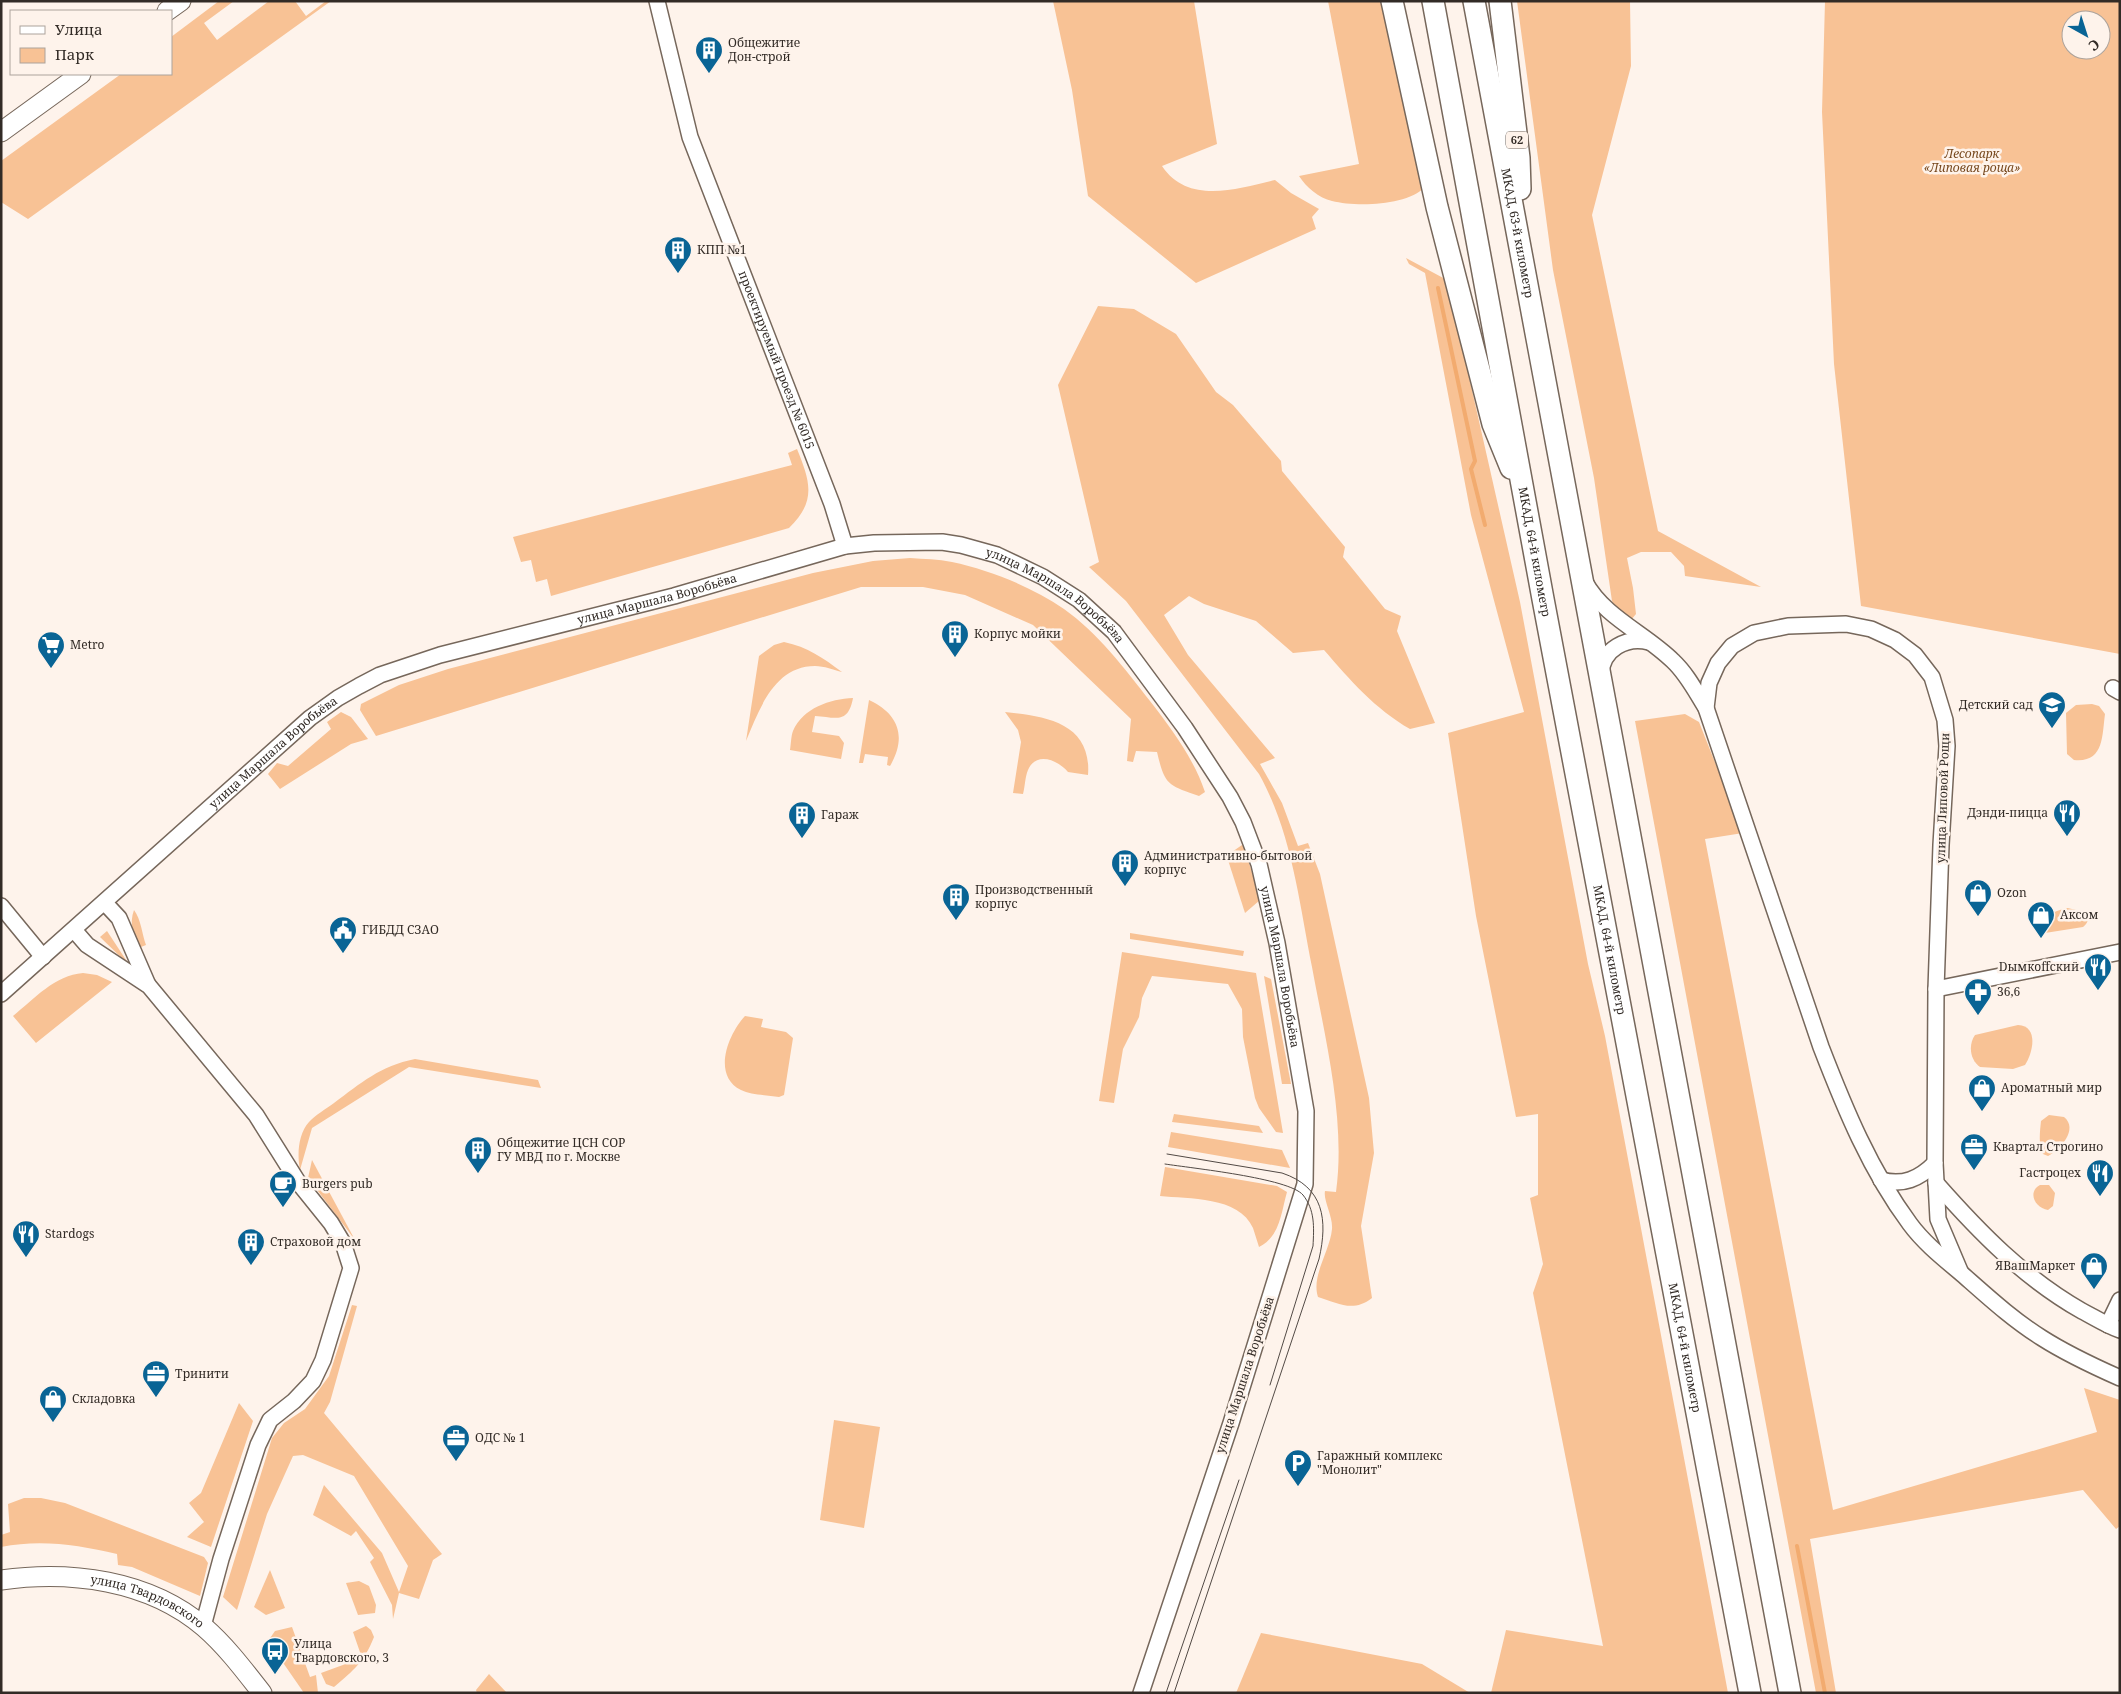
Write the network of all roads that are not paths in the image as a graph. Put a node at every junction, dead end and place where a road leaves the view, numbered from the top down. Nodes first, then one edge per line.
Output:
1 (181, 1) edge
2 (657, 1) edge
3 (1392, 1) edge
4 (1433, 1) edge
5 (1474, 1) edge
6 (1500, 1) edge
7 (168, 10) edge
8 (80, 75) edge
9 (1, 132) edge
10 (1522, 252) junction
11 (1527, 505) junction
12 (845, 546) junction
13 (1580, 574) junction
14 (1649, 642) junction
15 (1711, 678) junction
16 (1601, 680) junction
17 (1689, 681) junction
18 (1706, 708) junction
19 (105, 903) junction
20 (1, 906) edge
21 (74, 930) junction
22 (2120, 952) edge
23 (44, 957) junction
24 (149, 986) junction
25 (1936, 988) junction
26 (1, 994) edge
27 (1935, 1163) junction
28 (1881, 1180) junction
29 (1936, 1183) junction
30 (1960, 1273) junction
31 (2120, 1300) edge
32 (2114, 1327) edge
33 (2120, 1378) edge
34 (1, 1580) edge
35 (203, 1626) junction
36 (262, 1693) edge
37 (1141, 1693) edge
38 (1750, 1693) edge
39 (1790, 1693) edge

1 - 7 main road
2 - 12 street, проектируемый проезд № 6015
3 - 11 highway
4 - 11 highway, МКАД, 64-й километр
5 - 10 highway, МКАД, 63-й километр
6 - 10 highway, 62
8 - 9 main road
10 - 13 highway, МКАД, 63-й километр
11 - 38 highway, МКАД, 64-й километр
12 - 19 street, улица Маршала Воробьёва
12 - 37 street, улица Маршала Воробьёва
13 - 14 street
13 - 16 highway
14 - 16 street
14 - 17 street
15 - 17 street
15 - 18 street, улица Липовой Рощи
15 - 25 street, улица Липовой Рощи
16 - 39 highway
17 - 18 street
18 - 28 street
19 - 21 street, улица Маршала Воробьёва
19 - 24 street
20 - 23 street
21 - 23 street, улица Маршала Воробьёва
21 - 24 street
22 - 25 street
23 - 26 street, улица Маршала Воробьёва
24 - 35 street
25 - 27 street, улица Липовой Рощи
27 - 28 street
27 - 29 street, улица Липовой Рощи
28 - 30 street
29 - 30 street, улица Липовой Рощи
29 - 32 street
30 - 33 street
31 - 32 street
34 - 35 main road, улица Твардовского
35 - 36 main road, улица Твардовского

